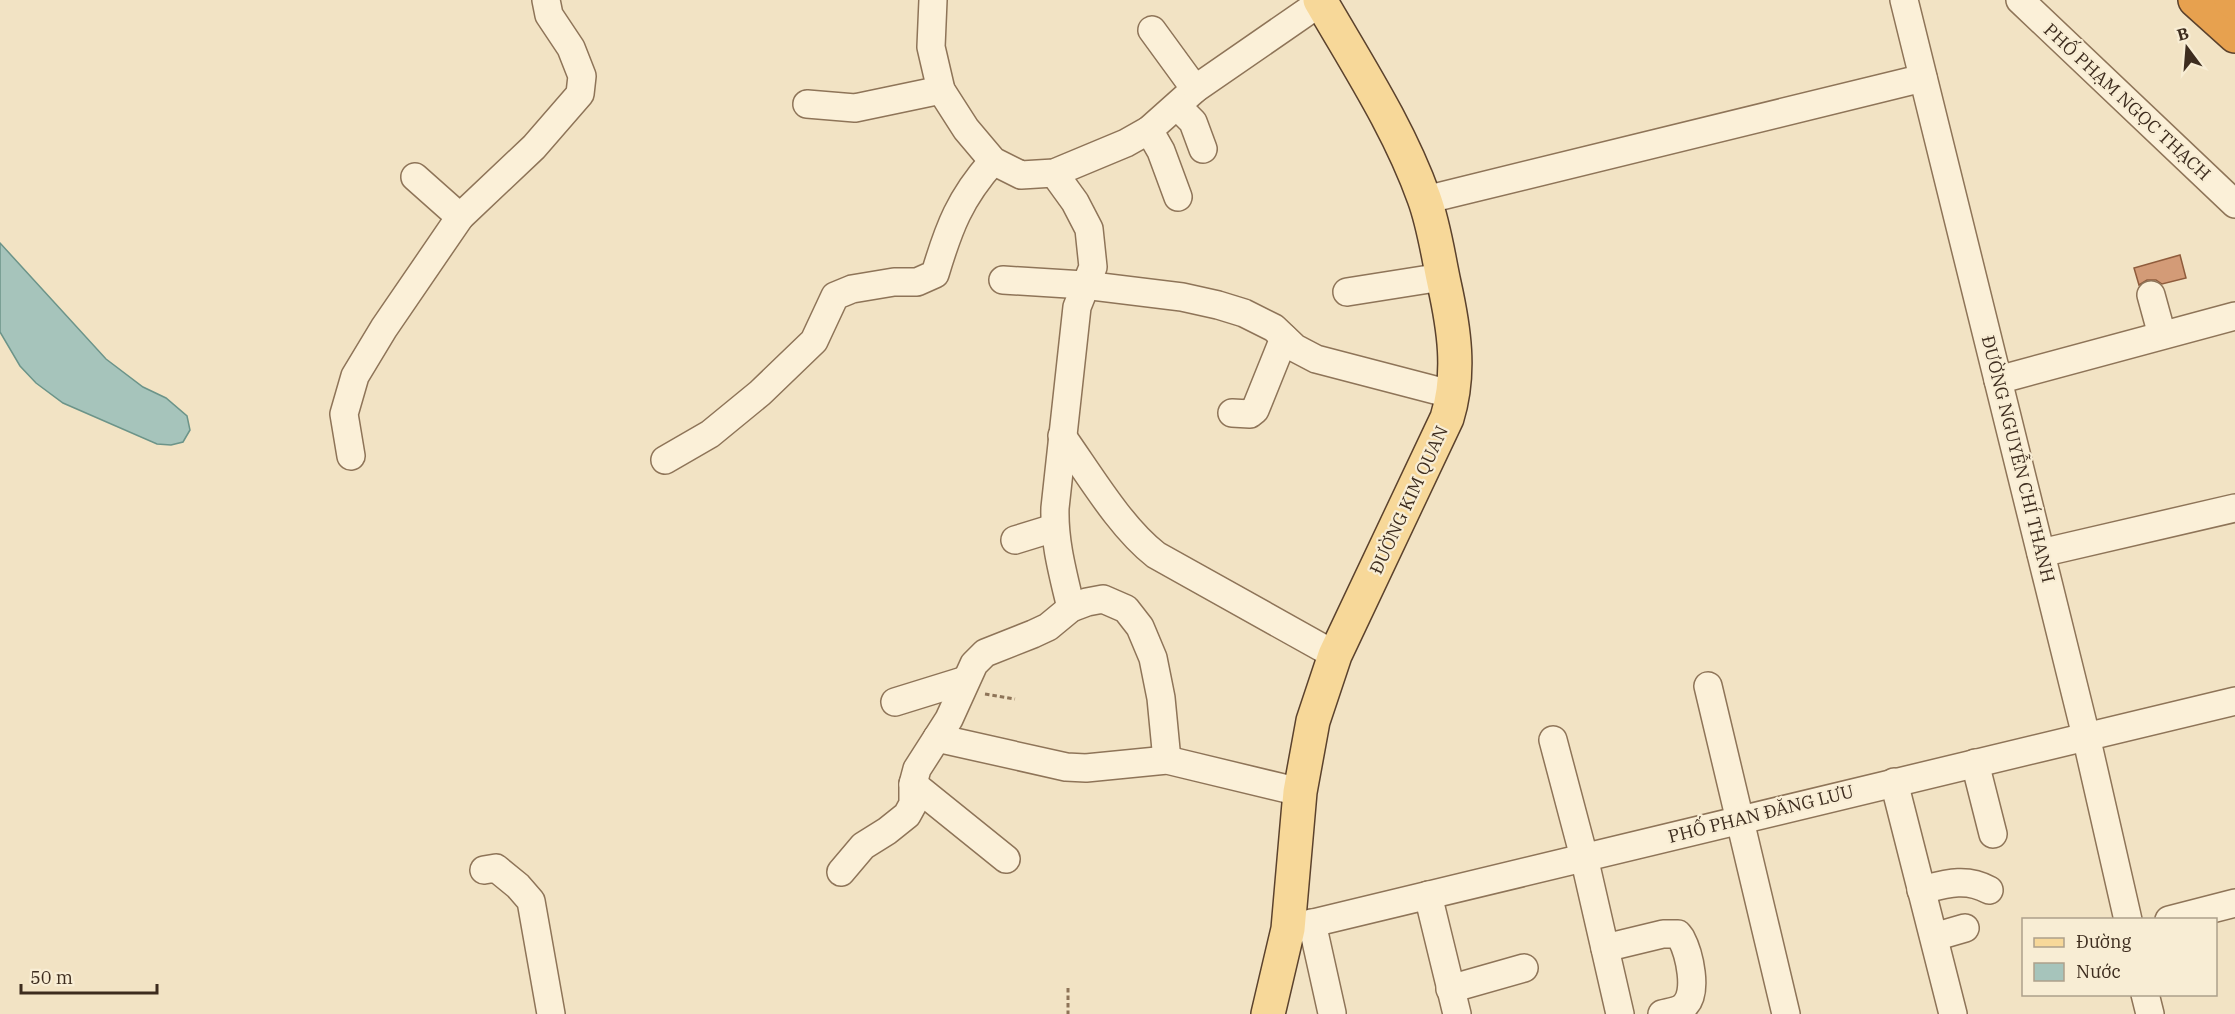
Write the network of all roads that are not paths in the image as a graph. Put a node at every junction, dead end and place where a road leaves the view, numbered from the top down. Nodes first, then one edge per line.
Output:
1 (546, 0) edge
2 (933, 0) edge
3 (1904, 0) edge
4 (2020, 0) edge
5 (2195, 0) edge
6 (2231, 0) edge
7 (1321, 1) edge
8 (2235, 3) edge
9 (1152, 30) dead end
10 (2235, 36) edge
11 (1923, 78) junction
12 (941, 90) junction
13 (1186, 97) junction
14 (807, 104) dead end
15 (1149, 130) junction
16 (1203, 149) dead end
17 (993, 161) junction
18 (1054, 173) junction
19 (415, 177) dead end
20 (1178, 196) dead end
21 (1425, 200) junction
22 (2235, 204) edge
23 (460, 217) junction
24 (1442, 277) junction
25 (1003, 280) dead end
26 (1084, 285) junction
27 (1347, 292) dead end
28 (2151, 295) dead end
29 (2235, 316) edge
30 (2162, 335) junction
31 (1284, 338) junction
32 (1998, 380) junction
33 (1454, 395) junction
34 (1232, 413) dead end
35 (1062, 436) junction
36 (351, 456) dead end
37 (665, 460) dead end
38 (2235, 508) edge
39 (1054, 528) junction
40 (1015, 540) dead end
41 (2041, 553) junction
42 (1071, 608) junction
43 (1335, 655) junction
44 (964, 686) junction
45 (1708, 686) dead end
46 (895, 702) dead end
47 (2235, 702) edge
48 (2085, 736) junction
49 (937, 738) junction
50 (1553, 740) dead end
51 (1167, 760) junction
52 (1975, 763) junction
53 (1894, 782) junction
54 (913, 784) junction
55 (1300, 792) junction
56 (1740, 819) junction
57 (1994, 834) dead end
58 (1584, 857) junction
59 (1006, 859) dead end
60 (484, 870) dead end
61 (841, 872) dead end
62 (1921, 890) junction
63 (1989, 890) dead end
64 (1428, 895) junction
65 (2235, 903) edge
66 (2128, 918) edge
67 (2177, 918) edge
68 (1300, 926) junction
69 (1965, 928) dead end
70 (1934, 937) junction
71 (1605, 948) junction
72 (1524, 968) dead end
73 (2146, 996) edge
74 (1454, 1001) edge
75 (1332, 1013) edge
76 (551, 1014) edge
77 (1268, 1014) edge
78 (1620, 1014) edge
79 (1662, 1014) edge
80 (1786, 1014) edge
81 (1953, 1014) edge
82 (2150, 1014) edge

1 - 23 street
2 - 12 street
3 - 11 street, ĐƯỜNG NGUYỄN CHÍ THANH
4 - 22 street, PHỐ PHẠM NGỌC THẠCH
5 - 10 highway
6 - 8 highway
7 - 13 street
7 - 21 main road, ĐƯỜNG KIM QUAN
9 - 13 street
11 - 21 street
11 - 32 street, ĐƯỜNG NGUYỄN CHÍ THANH
12 - 14 street
12 - 17 street
13 - 15 street
13 - 16 street
15 - 18 street
15 - 20 street
17 - 18 street
17 - 37 street
18 - 26 street
19 - 23 street
21 - 24 main road, ĐƯỜNG KIM QUAN
23 - 36 street
24 - 27 street
24 - 33 main road, ĐƯỜNG KIM QUAN
25 - 26 street
26 - 31 street
26 - 35 street
28 - 30 street
29 - 30 street
30 - 32 street
31 - 33 street
31 - 34 street
32 - 41 street, ĐƯỜNG NGUYỄN CHÍ THANH
33 - 43 main road, ĐƯỜNG KIM QUAN
35 - 39 street
35 - 43 street
38 - 41 street
39 - 40 street
39 - 42 street
41 - 48 street, ĐƯỜNG NGUYỄN CHÍ THANH
42 - 44 street
42 - 51 street
43 - 55 main road, ĐƯỜNG KIM QUAN
44 - 46 street
44 - 49 street
45 - 56 street
47 - 48 street, PHỐ PHAN ĐĂNG LƯU
48 - 52 street, PHỐ PHAN ĐĂNG LƯU
48 - 66 street, ĐƯỜNG NGUYỄN CHÍ THANH
49 - 51 street
49 - 54 street
50 - 58 street
51 - 55 street
52 - 53 street, PHỐ PHAN ĐĂNG LƯU
52 - 57 street
53 - 56 street, PHỐ PHAN ĐĂNG LƯU
53 - 62 street
54 - 59 street
54 - 61 street
55 - 68 main road, ĐƯỜNG KIM QUAN
56 - 58 street, PHỐ PHAN ĐĂNG LƯU
56 - 80 street
58 - 64 street, PHỐ PHAN ĐĂNG LƯU
58 - 71 street
60 - 76 street
62 - 63 street
62 - 70 street
64 - 68 street, PHỐ PHAN ĐĂNG LƯU
64 - 74 street
65 - 67 street
68 - 75 street
68 - 77 main road, ĐƯỜNG KIM QUAN
69 - 70 street
70 - 81 street
71 - 78 street
71 - 79 street
72 - 74 street
73 - 82 street

